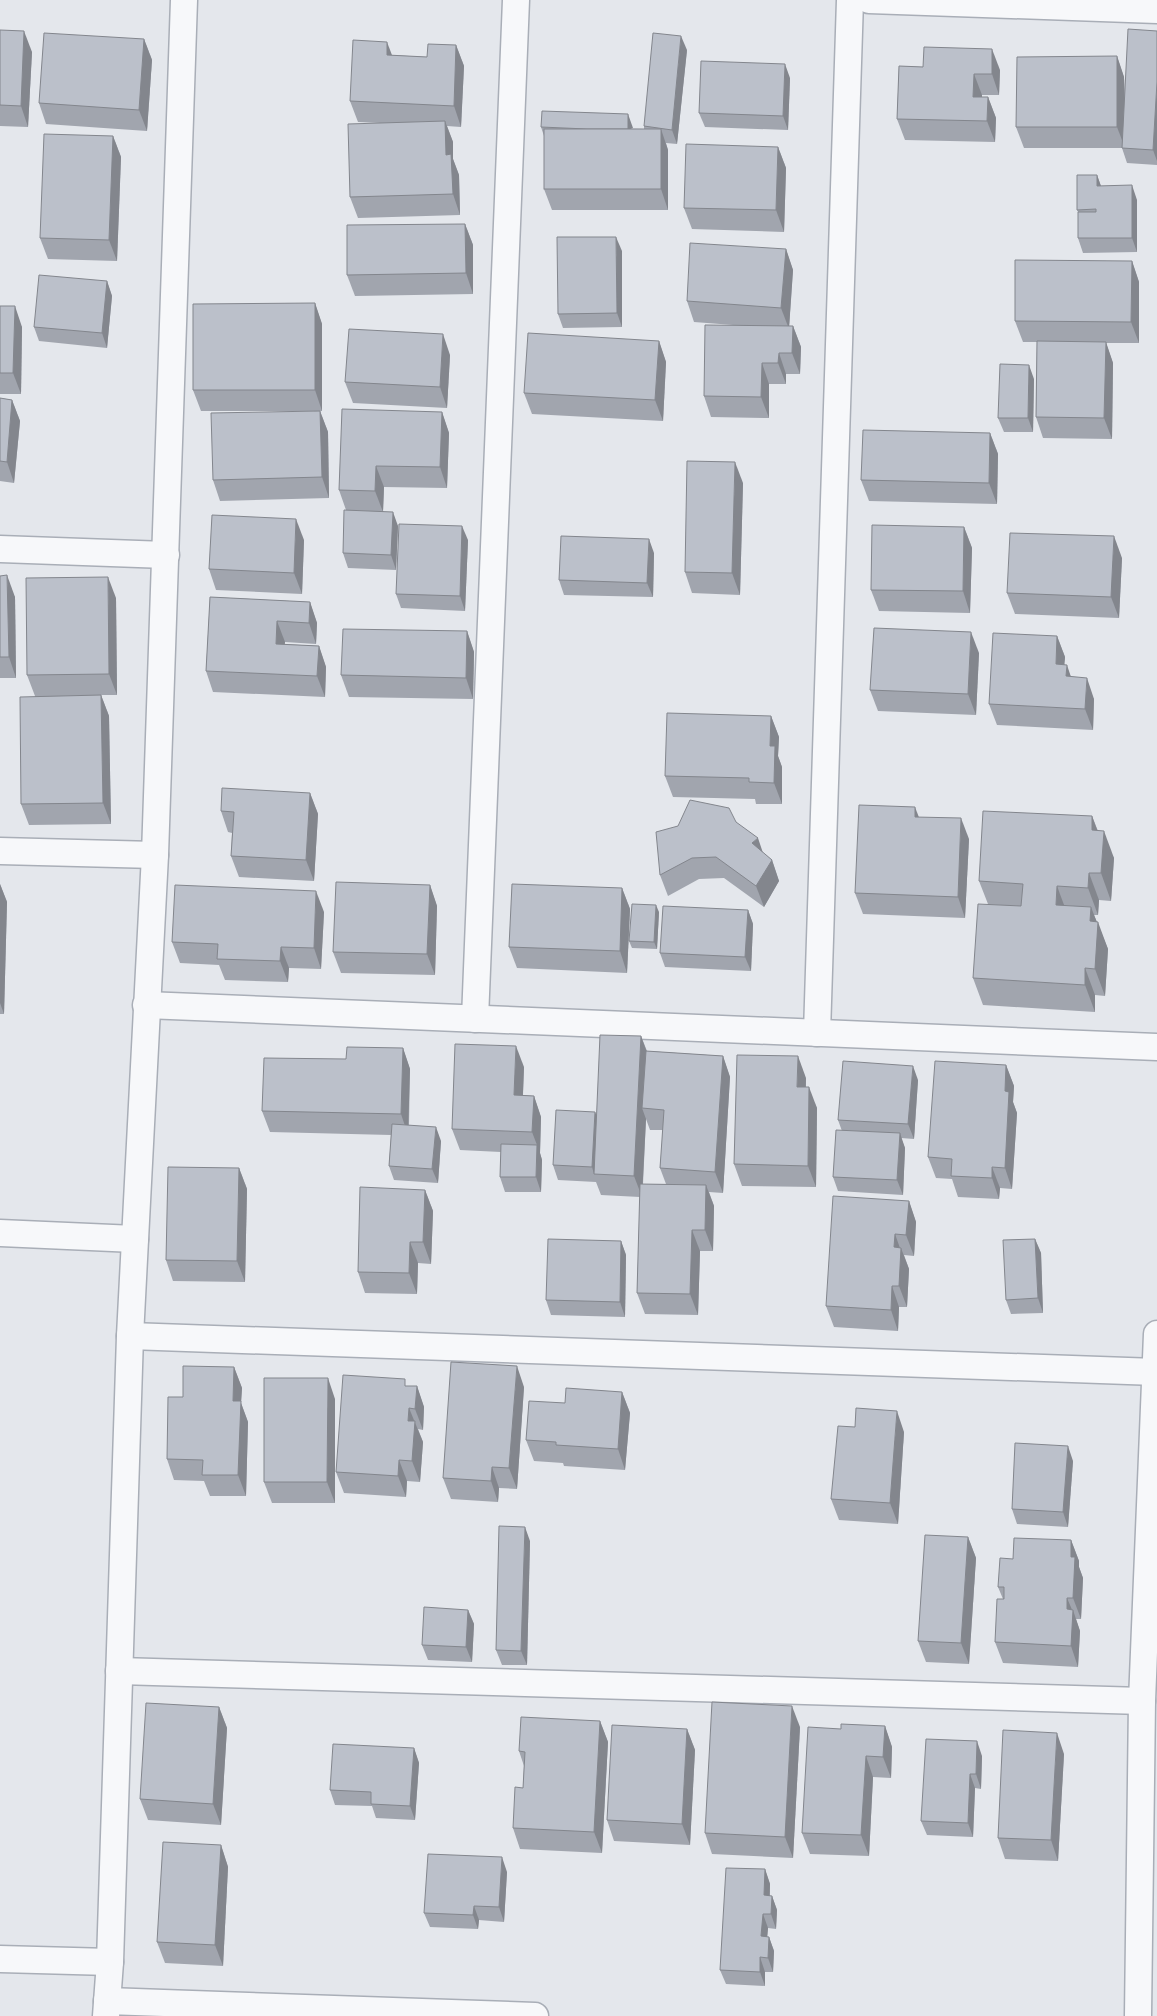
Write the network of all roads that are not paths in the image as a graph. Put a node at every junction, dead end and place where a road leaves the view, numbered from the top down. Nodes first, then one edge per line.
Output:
1 (184, 0) edge
2 (516, 0) edge
3 (850, 0) edge
4 (869, 0) edge
5 (1157, 10) edge
6 (0, 549) edge
7 (166, 555) junction
8 (0, 851) edge
9 (155, 855) junction
10 (146, 1005) junction
11 (475, 1019) junction
12 (817, 1033) junction
13 (1157, 1047) edge
14 (0, 1233) edge
15 (135, 1239) junction
16 (1157, 1334) edge
17 (130, 1336) junction
18 (1156, 1372) junction
19 (119, 1671) junction
20 (1142, 1701) junction
21 (0, 1959) edge
22 (110, 1962) junction
23 (106, 2008) edge
24 (535, 2016) edge
25 (1138, 2016) edge

1 - 7 street
2 - 11 street
3 - 12 street
4 - 5 street
6 - 7 street
7 - 9 street
8 - 9 street
9 - 10 street
10 - 11 street
10 - 15 street
11 - 12 street
12 - 13 street
14 - 15 street
15 - 17 street
16 - 18 street
17 - 18 street
17 - 19 street
18 - 20 street
19 - 20 street
19 - 22 street
20 - 25 street
21 - 22 street
22 - 23 street
23 - 24 street

